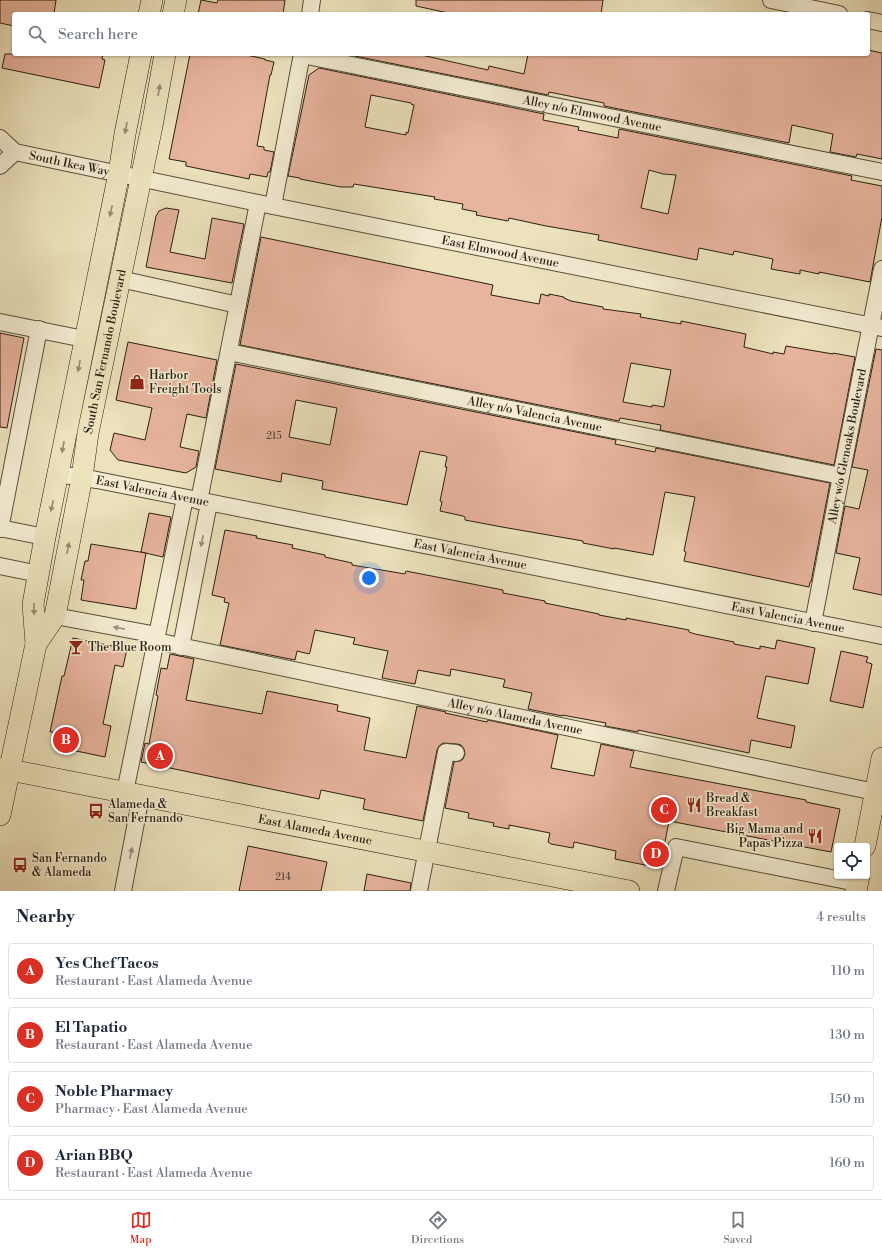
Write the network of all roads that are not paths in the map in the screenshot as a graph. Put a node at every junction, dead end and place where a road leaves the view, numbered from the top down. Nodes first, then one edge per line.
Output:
1 (152, 0) edge
2 (176, 0) edge
3 (312, 0) edge
4 (771, 0) edge
5 (149, 12) edge
6 (173, 12) edge
7 (310, 12) edge
8 (829, 12) edge
9 (870, 20) edge
10 (882, 23) edge
11 (141, 56) edge
12 (165, 56) edge
13 (302, 56) edge
14 (307, 56) edge
15 (0, 138) edge
16 (15, 152) junction
17 (0, 166) edge
18 (882, 172) edge
19 (119, 173) junction
20 (141, 178) junction
21 (266, 205) junction
22 (882, 269) edge
23 (120, 279) junction
24 (238, 305) junction
25 (0, 322) edge
26 (876, 327) edge
27 (40, 330) junction
28 (84, 339) junction
29 (229, 352) junction
30 (58, 474) junction
31 (841, 476) junction
32 (82, 477) junction
33 (198, 501) junction
34 (0, 529) edge
35 (45, 538) junction
36 (0, 566) edge
37 (39, 574) junction
38 (55, 616) junction
39 (813, 624) junction
40 (882, 636) edge
41 (156, 638) junction
42 (36, 644) junction
43 (181, 647) junction
44 (456, 753) dead end
45 (882, 758) edge
46 (4, 769) edge
47 (875, 792) junction
48 (133, 794) junction
49 (0, 815) edge
50 (865, 843) edge
51 (426, 851) junction
52 (857, 883) edge
53 (123, 891) edge
54 (420, 891) edge
55 (629, 891) edge
56 (666, 891) edge

1 - 5 main road
2 - 6 main road
3 - 7 street
4 - 8 street
9 - 10 street
11 -> 19 main road, South San Fernando Boulevard
20 -> 12 main road, South San Fernando Boulevard
13 - 21 street
14 - 18 street, Alley n/o Elmwood Avenue
15 - 16 street, South Ikea Way
16 - 17 street
16 - 19 street, South Ikea Way
19 - 20 street, East Elmwood Avenue
19 -> 28 main road, South San Fernando Boulevard
20 - 21 street, East Elmwood Avenue
20 - 23 main road, South San Fernando Boulevard
21 - 24 street
21 - 26 street, East Elmwood Avenue
22 - 26 street, Alley w/o Glenoaks Boulevard
23 - 24 street
23 - 32 main road, South San Fernando Boulevard
24 - 29 street
25 - 27 street
26 - 31 street, Alley w/o Glenoaks Boulevard
27 - 28 street
27 - 34 street
28 -> 30 main road, South San Fernando Boulevard
29 - 31 street, Alley n/o Valencia Avenue
29 - 33 street
30 - 32 street, East Valencia Avenue
30 -> 35 main road, South San Fernando Boulevard
31 - 39 street, Alley w/o Glenoaks Boulevard
32 - 33 street, East Valencia Avenue
38 -> 32 main road, South San Fernando Boulevard
33 - 39 street, East Valencia Avenue
33 - 41 street
33 -> 43 street
34 - 35 street
35 - 37 main road, South San Fernando Boulevard
36 - 37 street
37 -> 42 main road, South San Fernando Boulevard
41 -> 38 street, Alley n/o Alameda Avenue
38 - 42 main road, South San Fernando Boulevard
39 - 40 street, East Valencia Avenue
41 - 43 street, Alley n/o Alameda Avenue
41 - 48 street
42 - 46 main road, South San Fernando Boulevard
43 - 47 street, Alley n/o Alameda Avenue
44 - 51 street
45 - 47 main road
46 - 48 main road, East Alameda Avenue
46 - 49 main road, South San Fernando Boulevard
47 - 50 main road
48 - 51 main road, East Alameda Avenue
53 -> 48 street
51 - 54 street
51 - 55 main road, East Alameda Avenue
52 - 56 street

